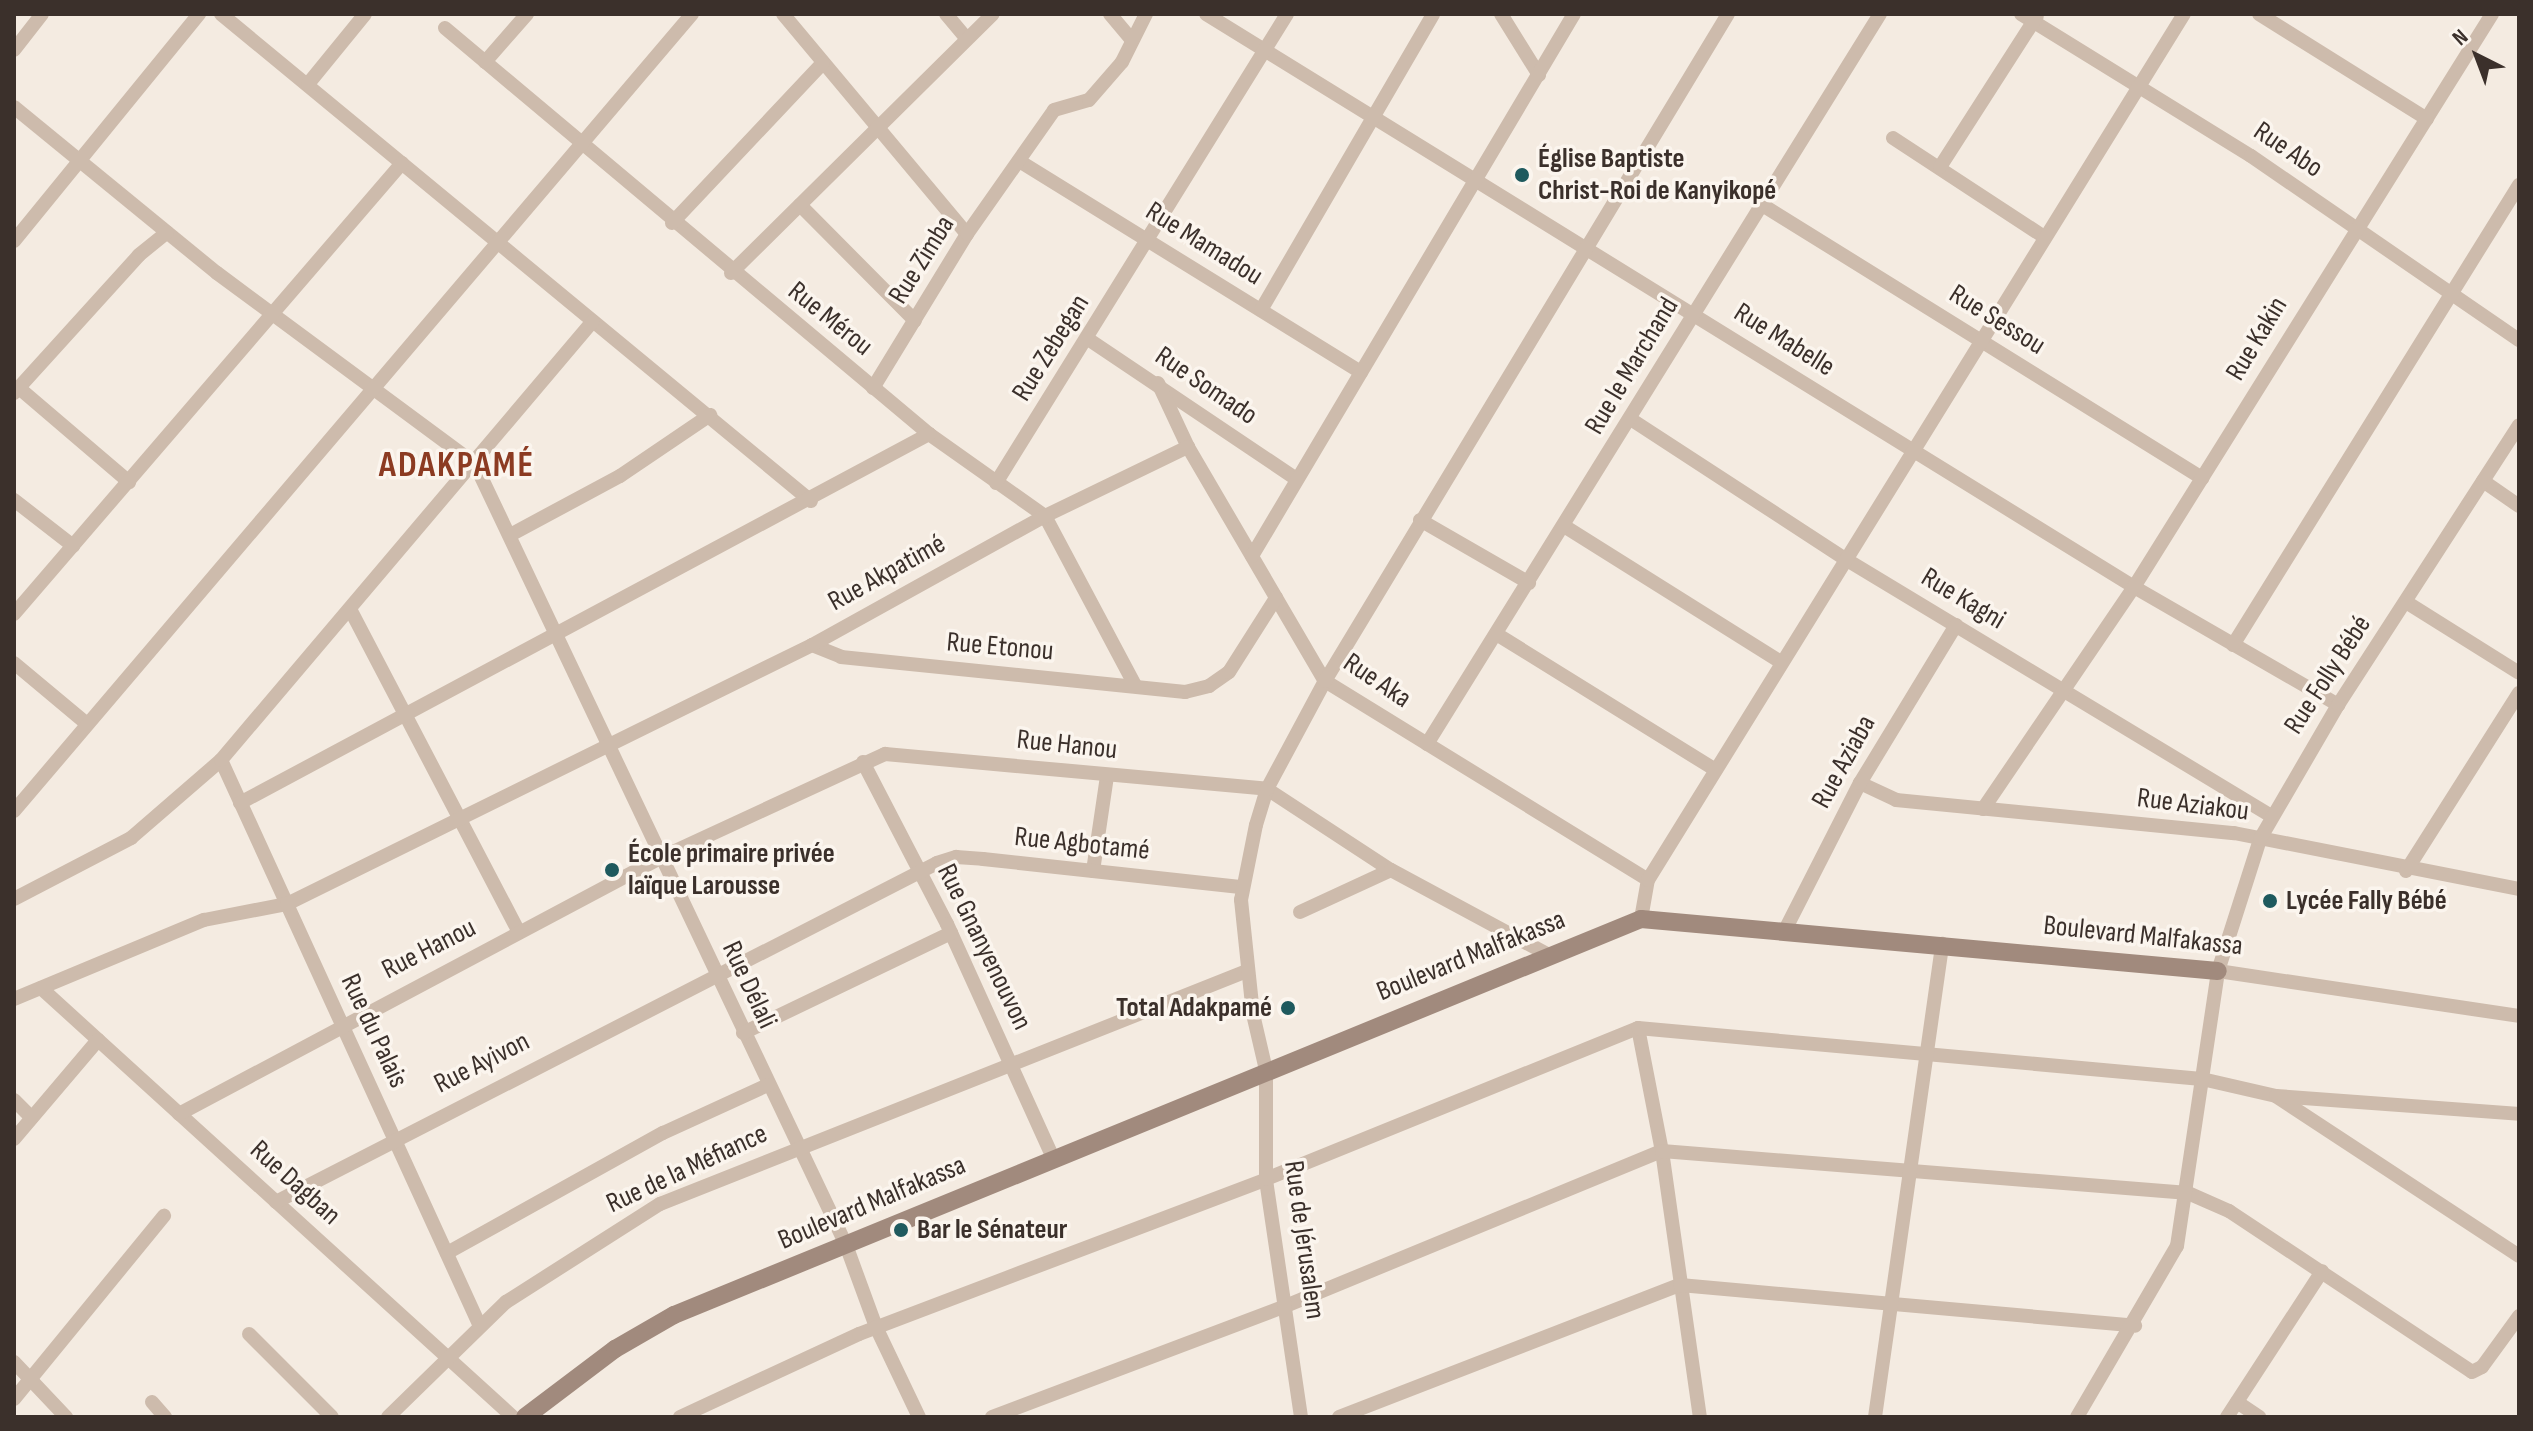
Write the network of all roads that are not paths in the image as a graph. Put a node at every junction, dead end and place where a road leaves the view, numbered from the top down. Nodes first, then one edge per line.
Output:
1 (42, 14) edge
2 (199, 14) edge
3 (221, 14) edge
4 (365, 14) edge
5 (527, 14) edge
6 (692, 14) edge
7 (783, 14) edge
8 (946, 14) edge
9 (993, 14) edge
10 (1110, 14) edge
11 (1146, 14) edge
12 (1206, 14) edge
13 (1287, 14) edge
14 (1433, 14) edge
15 (1501, 14) edge
16 (1574, 14) edge
17 (1728, 14) edge
18 (1880, 14) edge
19 (2184, 14) edge
20 (2259, 14) edge
21 (2492, 14) edge
22 (2031, 16) edge
23 (445, 28) dead end
24 (966, 38) junction
25 (1131, 39) junction
26 (14, 50) edge
27 (1266, 50) junction
28 (485, 62) junction
29 (823, 63) junction
30 (1539, 75) junction
31 (308, 84) junction
32 (2140, 85) junction
33 (14, 107) edge
34 (1372, 117) junction
35 (2427, 119) junction
36 (877, 127) junction
37 (1893, 138) dead end
38 (581, 145) junction
39 (80, 161) junction
40 (1019, 161) junction
41 (402, 163) junction
42 (1940, 167) junction
43 (1476, 180) junction
44 (2519, 185) edge
45 (800, 205) junction
46 (1764, 206) junction
47 (672, 223) junction
48 (2355, 228) junction
49 (167, 232) junction
50 (967, 234) junction
51 (2043, 236) junction
52 (14, 241) edge
53 (1150, 242) junction
54 (497, 243) junction
55 (1585, 249) junction
56 (731, 273) junction
57 (2451, 294) junction
58 (1261, 310) junction
59 (1692, 313) junction
60 (272, 315) junction
61 (593, 321) junction
62 (915, 321) junction
63 (1088, 339) junction
64 (1979, 339) junction
65 (2519, 340) edge
66 (1361, 372) junction
67 (1158, 383) junction
68 (873, 388) junction
69 (16, 391) edge
70 (372, 392) junction
71 (710, 415) junction
72 (1632, 420) junction
73 (2519, 425) edge
74 (929, 434) junction
75 (1188, 447) junction
76 (1914, 450) junction
77 (475, 464) junction
78 (1295, 478) junction
79 (2202, 478) junction
80 (2483, 481) junction
81 (129, 482) junction
82 (996, 483) junction
83 (14, 500) edge
84 (811, 501) junction
85 (2519, 506) edge
86 (1045, 516) junction
87 (1420, 520) junction
88 (1564, 526) junction
89 (510, 535) junction
90 (73, 546) junction
91 (1252, 556) junction
92 (1847, 560) junction
93 (1529, 583) junction
94 (2134, 587) junction
95 (1276, 598) junction
96 (2406, 602) junction
97 (350, 609) junction
98 (14, 614) edge
99 (1956, 625) junction
100 (557, 633) junction
101 (1498, 635) junction
102 (812, 645) junction
103 (2233, 645) junction
104 (1781, 662) junction
105 (14, 663) edge
106 (2519, 673) edge
107 (1325, 681) junction
108 (1135, 685) junction
109 (2066, 691) junction
110 (2519, 693) edge
111 (2338, 705) junction
112 (406, 714) junction
113 (87, 724) junction
114 (1427, 744) junction
115 (610, 745) junction
116 (221, 760) junction
117 (863, 762) junction
118 (1716, 770) junction
119 (1107, 776) junction
120 (1860, 783) junction
121 (1267, 789) junction
122 (17, 802) edge
123 (240, 803) junction
124 (1983, 809) junction
125 (2271, 816) junction
126 (459, 818) junction
127 (2260, 839) junction
128 (662, 857) junction
129 (1391, 870) junction
130 (919, 871) junction
131 (1093, 871) junction
132 (2406, 871) junction
133 (1648, 880) junction
134 (1242, 887) junction
135 (2519, 889) edge
136 (14, 899) edge
137 (287, 904) junction
138 (1300, 912) dead end
139 (1641, 919) junction
140 (1785, 930) junction
141 (519, 932) junction
142 (951, 933) junction
143 (1942, 944) junction
144 (1547, 954) junction
145 (1247, 971) junction
146 (2218, 971) junction
147 (714, 973) junction
148 (41, 988) junction
149 (16, 994) edge
150 (2519, 1016) edge
151 (342, 1023) junction
152 (1638, 1028) junction
153 (743, 1033) junction
154 (98, 1040) junction
155 (1923, 1052) junction
156 (1010, 1062) junction
157 (1266, 1070) junction
158 (2202, 1079) junction
159 (768, 1085) junction
160 (2276, 1096) junction
161 (14, 1100) edge
162 (179, 1114) junction
163 (2519, 1114) edge
164 (32, 1118) junction
165 (394, 1138) junction
166 (14, 1139) edge
167 (798, 1146) junction
168 (1662, 1151) junction
169 (1053, 1158) junction
170 (1907, 1171) junction
171 (1266, 1179) junction
172 (2188, 1193) junction
173 (276, 1202) junction
174 (164, 1216) dead end
175 (846, 1245) junction
176 (447, 1253) junction
177 (2519, 1256) edge
178 (2322, 1271) junction
179 (1680, 1285) junction
180 (1891, 1303) junction
181 (1288, 1305) junction
182 (2519, 1316) edge
183 (479, 1324) junction
184 (2135, 1326) junction
185 (876, 1327) junction
186 (249, 1334) dead end
187 (448, 1358) junction
188 (14, 1362) edge
189 (32, 1378) junction
190 (14, 1399) edge
191 (152, 1402) dead end
192 (2237, 1402) junction
193 (66, 1417) edge
194 (165, 1417) edge
195 (332, 1417) edge
196 (388, 1417) edge
197 (513, 1417) edge
198 (525, 1417) edge
199 (680, 1417) edge
200 (919, 1417) edge
201 (992, 1417) edge
202 (1301, 1417) edge
203 (1339, 1417) edge
204 (1700, 1417) edge
205 (1875, 1417) edge
206 (2077, 1417) edge
207 (2227, 1417) edge
208 (2259, 1417) edge

1 - 26 street
2 - 39 street
3 - 31 street
4 - 31 street
5 - 28 street
6 - 38 street
7 - 29 street
8 - 24 street
9 - 24 street
10 - 25 street
11 - 25 street, Rue Zimba
12 - 27 street, Rue Mabelle
13 - 27 street, Rue Zebegan
14 - 34 street
15 - 30 street
16 - 30 street
17 - 55 street, Rue de Jérusalem
18 - 46 street, Rue le Marchand
19 - 32 street
20 - 35 street
21 - 35 street, Rue Kakin
22 - 32 street, Rue Abo
22 - 42 street
23 - 28 street, Rue Mérou
24 - 36 street
25 - 40 street, Rue Zimba
27 - 34 street, Rue Mabelle
27 - 53 street, Rue Zebegan
28 - 38 street, Rue Mérou
29 - 36 street
29 - 47 street
30 - 43 street
31 - 41 street
32 - 48 street, Rue Abo
32 - 51 street
33 - 39 street
34 - 43 street, Rue Mabelle
34 - 58 street
35 - 48 street, Rue Kakin
36 - 45 street
36 - 50 street
37 - 42 street
38 - 47 street, Rue Mérou
38 - 54 street
39 - 49 street
39 - 52 street
40 - 50 street, Rue Zimba
40 - 53 street, Rue Mamadou
41 - 54 street
41 - 60 street
42 - 51 street
43 - 55 street, Rue Mabelle
43 - 66 street
44 - 57 street
45 - 56 street
45 - 62 street
46 - 59 street, Rue le Marchand
46 - 64 street, Rue Sessou
47 - 56 street, Rue Mérou
48 - 57 street, Rue Abo
48 - 79 street, Rue Kakin
49 - 60 street
49 - 69 street
50 - 62 street, Rue Zimba
51 - 64 street
53 - 58 street, Rue Mamadou
53 - 63 street, Rue Zebegan
54 - 61 street
54 - 70 street
55 - 59 street, Rue Mabelle
55 - 87 street, Rue de Jérusalem
56 - 68 street, Rue Mérou
57 - 65 street, Rue Abo
57 - 103 street
58 - 66 street, Rue Mamadou
59 - 72 street, Rue le Marchand
59 - 76 street, Rue Mabelle
60 - 70 street
60 - 81 street
61 - 71 street
61 - 77 street
62 - 68 street, Rue Zimba
63 - 67 street, Rue Somado
63 - 82 street, Rue Zebegan
64 - 76 street
64 - 79 street, Rue Sessou
66 - 78 street
67 - 75 street, Rue Aka
67 - 78 street, Rue Somado
68 - 74 street, Rue Mérou
69 - 81 street
70 - 77 street
70 - 113 street
71 - 84 street
71 - 89 street
72 - 88 street, Rue le Marchand
72 - 92 street, Rue Kagni
73 - 80 street, Rue Folly Bébé
74 - 82 street, Rue Mérou
74 - 84 street
75 - 86 street, Rue Akpatimé
75 - 91 street, Rue Aka
76 - 92 street
76 - 94 street, Rue Mabelle
77 - 89 street, Rue Délali
77 - 97 street
78 - 91 street
79 - 94 street, Rue Kakin
80 - 85 street
80 - 96 street, Rue Folly Bébé
81 - 90 street
82 - 86 street, Rue Mérou
83 - 90 street
84 - 100 street
86 - 102 street, Rue Akpatimé
86 - 108 street, Rue Mérou
87 - 93 street
87 - 107 street, Rue de Jérusalem
88 - 93 street, Rue le Marchand
88 - 104 street
89 - 100 street, Rue Délali
90 - 98 street
91 - 95 street, Rue Aka
92 - 99 street, Rue Kagni
92 - 104 street
93 - 101 street, Rue le Marchand
94 - 103 street, Rue Mabelle
94 - 109 street, Rue Kakin
95 - 107 street, Rue Aka
95 - 108 street, Rue Etonou
96 - 106 street
96 - 111 street, Rue Folly Bébé
97 - 112 street
97 - 116 street
99 - 109 street, Rue Kagni
99 - 120 street, Rue Aziaba
100 - 112 street
100 - 115 street, Rue Délali
101 - 114 street, Rue le Marchand
101 - 118 street
102 - 108 street, Rue Etonou
102 - 115 street, Rue Akpatimé
103 - 111 street, Rue Mabelle
104 - 118 street
105 - 113 street
107 - 114 street, Rue Aka
107 - 121 street, Rue de Jérusalem
109 - 124 street, Rue Kakin
109 - 125 street, Rue Kagni
110 - 132 street
111 - 125 street, Rue Folly Bébé
112 - 123 street
112 - 126 street
113 - 122 street
114 - 133 street, Rue Aka
115 - 126 street, Rue Akpatimé
115 - 128 street, Rue Délali
116 - 123 street, Rue du Palais
116 - 136 street
117 - 119 street, Rue Hanou
117 - 128 street, Rue Hanou
117 - 130 street, Rue Gnanyenouvon
118 - 133 street
119 - 121 street, Rue Hanou
119 - 131 street
120 - 124 street, Rue Aziakou
120 - 140 street, Rue Aziaba
121 - 129 street
121 - 134 street, Rue de Jérusalem
123 - 137 street, Rue du Palais
124 - 127 street, Rue Aziakou
125 - 127 street, Rue Folly Bébé
126 - 137 street, Rue Akpatimé
126 - 141 street
127 - 132 street, Rue Aziakou
127 - 146 street, Rue Folly Bébé
128 - 141 street, Rue Hanou
128 - 147 street, Rue Délali
129 - 138 street
129 - 144 street
130 - 131 street, Rue Agbotamé
130 - 142 street, Rue Gnanyenouvon
130 - 147 street, Rue Agbotamé
131 - 134 street, Rue Agbotamé
132 - 135 street, Rue Aziakou
133 - 139 street
134 - 145 street, Rue de Jérusalem
137 - 148 street, Rue Akpatimé
137 - 151 street, Rue du Palais
139 - 140 street, Boulevard Malfakassa
139 - 144 street, Boulevard Malfakassa
140 - 143 street, Boulevard Malfakassa
141 - 151 street, Rue Hanou
142 - 153 street
142 - 156 street, Rue Gnanyenouvon
143 - 146 street, Boulevard Malfakassa
143 - 155 street
144 - 157 street, Boulevard Malfakassa
145 - 156 street, Rue de la Méfiance
145 - 157 street, Rue de Jérusalem
146 - 150 street, Boulevard Malfakassa
146 - 158 street, Rue Folly Bébé
147 - 153 street, Rue Délali
147 - 165 street, Rue Ayivon
148 - 149 street, Rue Akpatimé
148 - 154 street, Rue Dagban
151 - 162 street, Rue Hanou
151 - 165 street, Rue du Palais
152 - 155 street
152 - 168 street
152 - 171 street
153 - 159 street, Rue Délali
154 - 162 street, Rue Dagban
154 - 164 street
155 - 158 street
155 - 170 street
156 - 167 street, Rue de la Méfiance
156 - 169 street, Rue Gnanyenouvon
157 - 169 street, Boulevard Malfakassa
157 - 171 street, Rue de Jérusalem
158 - 160 street
158 - 172 street, Rue Folly Bébé
159 - 167 street, Rue Délali
159 - 176 street
160 - 163 street
160 - 177 street
161 - 164 street
162 - 173 street, Rue Dagban
164 - 166 street
165 - 173 street, Rue Ayivon
165 - 176 street, Rue du Palais
167 - 175 street, Rue Délali
167 - 183 street, Rue de la Méfiance
168 - 170 street
168 - 179 street
168 - 181 street
169 - 175 street, Boulevard Malfakassa
170 - 172 street
170 - 180 street
171 - 181 street, Rue de Jérusalem
171 - 185 street
172 - 178 street
172 - 184 street, Rue Folly Bébé
173 - 187 street, Rue Dagban
174 - 189 street
175 - 185 street, Rue Délali
175 - 198 street, Boulevard Malfakassa
176 - 183 street, Rue du Palais
178 - 182 street
178 - 192 street
179 - 180 street
179 - 203 street
179 - 204 street
180 - 184 street
180 - 205 street
181 - 201 street
181 - 202 street, Rue de Jérusalem
183 - 187 street, Rue de la Méfiance
184 - 206 street, Rue Folly Bébé
185 - 199 street
185 - 200 street, Rue Délali
186 - 195 street
187 - 196 street, Rue de la Méfiance
187 - 197 street, Rue Dagban
188 - 189 street
189 - 190 street
189 - 193 street
191 - 194 street
192 - 207 street
192 - 208 street

